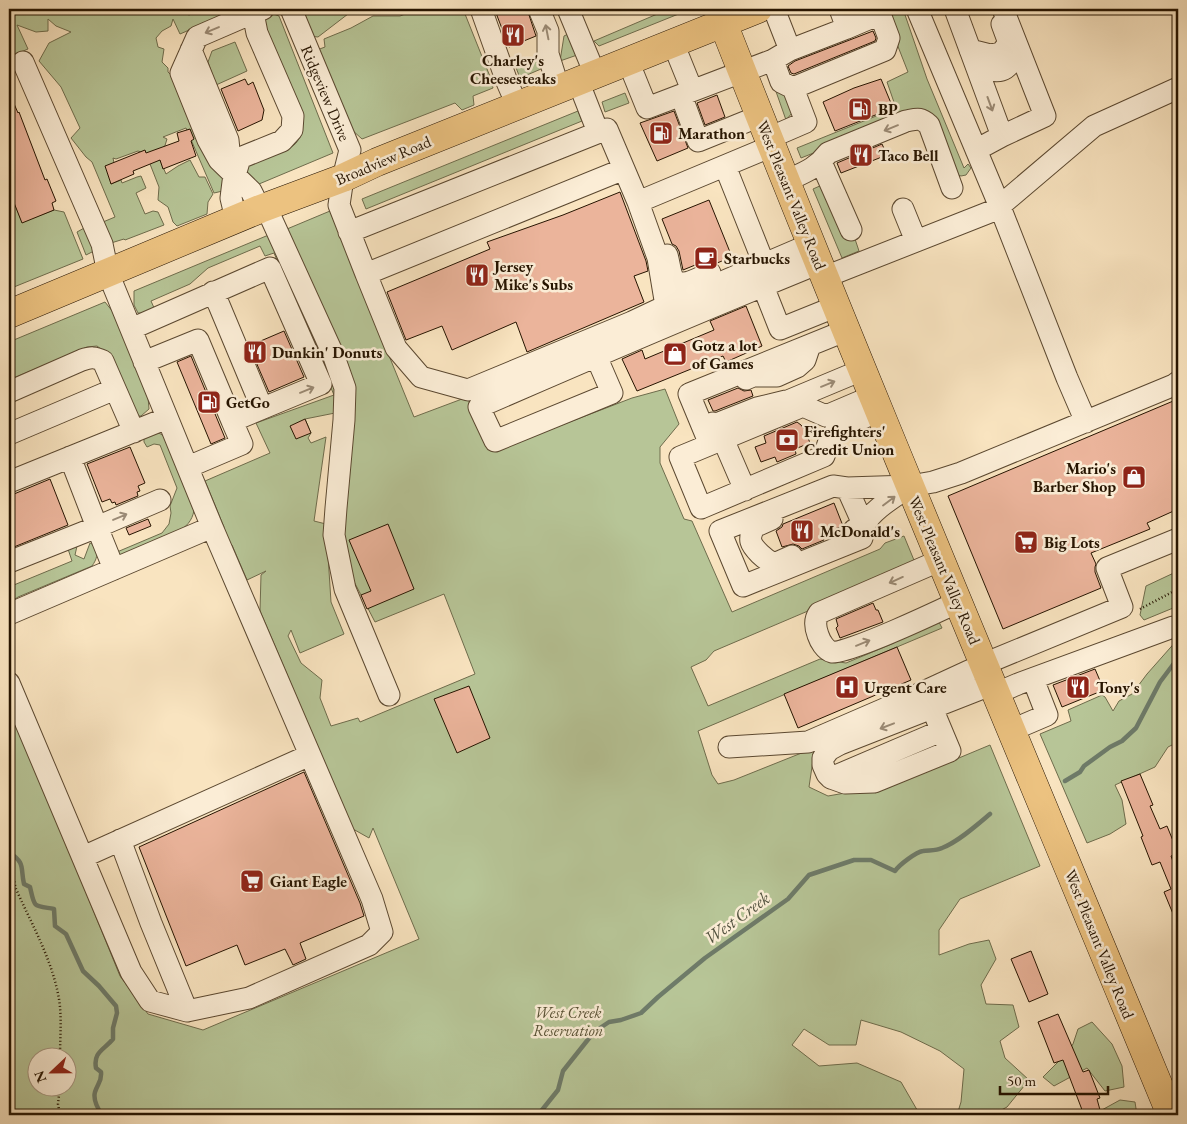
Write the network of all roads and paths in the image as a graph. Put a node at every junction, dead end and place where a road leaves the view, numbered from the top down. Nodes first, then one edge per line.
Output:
1 (291, 9) edge
2 (481, 9) edge
3 (539, 9) edge
4 (568, 9) edge
5 (758, 9) edge
6 (774, 9) edge
7 (917, 9) edge
8 (955, 9) edge
9 (996, 9) edge
10 (1003, 9) edge
11 (260, 10) edge
12 (879, 12) edge
13 (721, 16) edge
14 (843, 18) edge
15 (674, 43) junction
16 (782, 55) junction
17 (628, 61) junction
18 (23, 62) dead end
19 (1025, 65) junction
20 (976, 66) junction
21 (742, 72) junction
22 (578, 81) junction
23 (793, 88) junction
24 (1178, 88) edge
25 (686, 93) junction
26 (517, 106) junction
27 (598, 132) junction
28 (767, 134) junction
29 (1002, 136) junction
30 (976, 150) junction
31 (725, 166) junction
32 (228, 168) junction
33 (825, 169) junction
34 (624, 170) junction
35 (343, 178) junction
36 (788, 186) junction
37 (952, 188) dead end
38 (643, 200) junction
39 (1000, 207) junction
40 (903, 209) dead end
41 (254, 212) junction
42 (356, 230) junction
43 (851, 230) dead end
44 (916, 242) junction
45 (819, 261) junction
46 (108, 273) junction
47 (759, 273) junction
48 (366, 274) junction
49 (216, 298) junction
50 (666, 306) junction
51 (9, 314) edge
52 (842, 318) junction
53 (131, 329) junction
54 (596, 356) junction
55 (144, 362) junction
56 (862, 370) junction
57 (1178, 382) edge
58 (115, 389) junction
59 (9, 392) edge
60 (876, 404) junction
61 (265, 407) junction
62 (817, 412) junction
63 (167, 418) junction
64 (232, 421) junction
65 (1086, 422) junction
66 (134, 432) junction
67 (9, 434) edge
68 (724, 438) junction
69 (829, 441) junction
70 (70, 457) junction
71 (188, 467) junction
72 (9, 482) edge
73 (742, 484) junction
74 (910, 486) junction
75 (840, 487) junction
76 (160, 500) dead end
77 (864, 526) junction
78 (97, 527) junction
79 (212, 527) junction
80 (1178, 538) edge
81 (941, 560) junction
82 (9, 562) edge
83 (114, 569) junction
84 (958, 602) junction
85 (9, 614) edge
86 (1173, 627) dead end
87 (1033, 679) junction
88 (991, 680) junction
89 (9, 683) edge
90 (389, 694) dead end
91 (932, 708) junction
92 (1012, 730) junction
93 (729, 747) dead end
94 (9, 749) edge
95 (310, 755) junction
96 (124, 838) junction
97 (83, 857) junction
98 (187, 1011) junction
99 (60, 1046) edge
100 (59, 1096) edge
101 (60, 1115) edge
102 (1170, 1115) edge

1 - 35 street, Ridgeview Drive
2 - 26 street
22 -> 3 street
4 - 22 street
5 - 13 main road, Broadview Road
6 - 16 street
7 - 30 street
8 - 20 street
9 - 20 street
10 - 19 street
11 - 32 street
11 -> 32 street
12 - 14 street
12 - 23 street
13 - 15 main road, Broadview Road
13 - 21 main road, West Pleasant Valley Road
14 - 16 street
15 - 17 main road, Broadview Road
15 - 25 street
16 - 21 street
16 - 23 street
17 - 22 main road, Broadview Road
17 - 25 street
18 - 46 street
19 - 20 street
19 - 29 street
20 -> 29 street
21 - 25 street
21 - 28 main road, West Pleasant Valley Road
22 - 26 main road, Broadview Road
22 - 27 street
23 - 28 street
24 - 39 street
25 - 28 street
26 - 35 main road, Broadview Road
27 - 34 street
27 - 42 street
28 - 31 street
28 - 36 main road, West Pleasant Valley Road
29 - 30 street
30 - 39 street
31 - 38 street
31 - 47 street
32 - 41 street
33 - 36 street
37 -> 33 street
33 - 43 street
34 - 38 street
34 - 48 street
35 - 41 main road, Broadview Road
35 - 42 street
36 - 45 main road, West Pleasant Valley Road
38 - 47 street
38 - 50 street
39 - 44 street
39 - 65 street
40 - 44 street
41 - 46 main road, Broadview Road
41 - 90 street
42 - 48 street
44 - 45 street
45 - 47 street
45 - 52 main road, West Pleasant Valley Road
46 - 51 main road, Broadview Road
46 - 53 street
47 - 50 street
47 - 52 street
47 - 54 street
48 - 50 street
49 - 53 street
49 - 61 street
61 -> 49 street
52 - 56 main road, West Pleasant Valley Road
52 -> 56 street
53 - 55 street
54 - 54 street
55 - 63 street
55 - 64 street
56 - 60 main road, West Pleasant Valley Road
57 - 65 street
58 - 59 street
58 - 66 street
58 - 67 street
60 - 62 street
60 - 69 street
60 - 74 main road, West Pleasant Valley Road
61 - 64 street
62 - 68 street
62 - 69 street
63 - 66 street
63 - 71 street
64 - 71 street
65 - 74 street
66 - 70 street
68 - 73 street
68 - 73 street
69 - 73 street
70 - 72 street
70 - 78 street
71 - 79 street
74 - 75 street
77 -> 74 street
74 - 81 main road, West Pleasant Valley Road
75 - 77 street
75 - 77 street
75 - 77 street
78 -> 76 street
78 - 82 street
78 - 83 street
79 - 83 street
79 - 95 street
80 - 88 street
81 - 84 main road, West Pleasant Valley Road
81 -> 84 street
83 - 85 street
84 - 88 main road, West Pleasant Valley Road
86 - 87 street
87 - 88 street
87 - 92 street
88 - 91 street
88 - 92 main road, West Pleasant Valley Road
88 - 93 street
89 - 97 street
91 -> 91 street
92 - 102 main road, West Pleasant Valley Road
94 - 99 path
95 - 96 street
95 - 98 street
96 - 97 street
96 - 98 street
97 - 98 street
100 - 101 path

